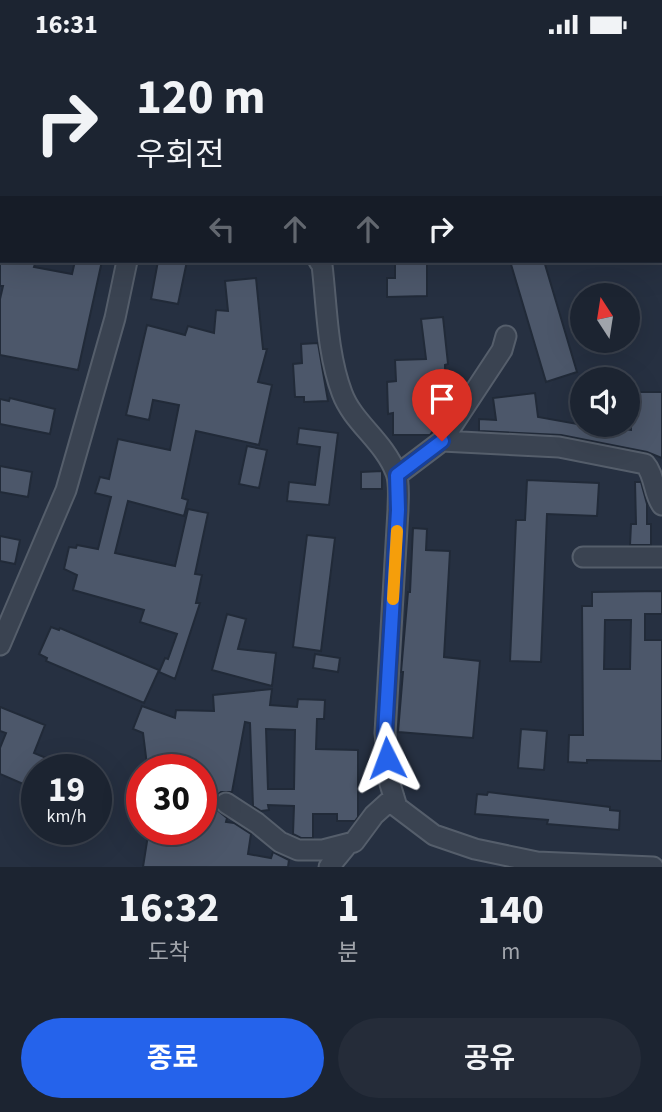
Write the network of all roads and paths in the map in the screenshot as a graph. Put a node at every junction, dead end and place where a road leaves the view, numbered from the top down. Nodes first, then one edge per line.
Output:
1 (127, 263) edge
2 (320, 263) edge
3 (506, 336) dead end
4 (442, 441) junction
5 (397, 475) junction
6 (662, 505) edge
7 (583, 557) dead end
8 (662, 557) edge
9 (0, 645) edge
10 (394, 797) junction
11 (226, 803) dead end
12 (348, 844) junction
13 (329, 867) edge
14 (653, 867) edge

1 - 9 street
2 - 5 street
3 - 4 street
4 - 5 street
4 - 6 street
5 - 10 street
7 - 8 street
10 - 12 street
10 - 14 street
11 - 12 street
12 - 13 street

